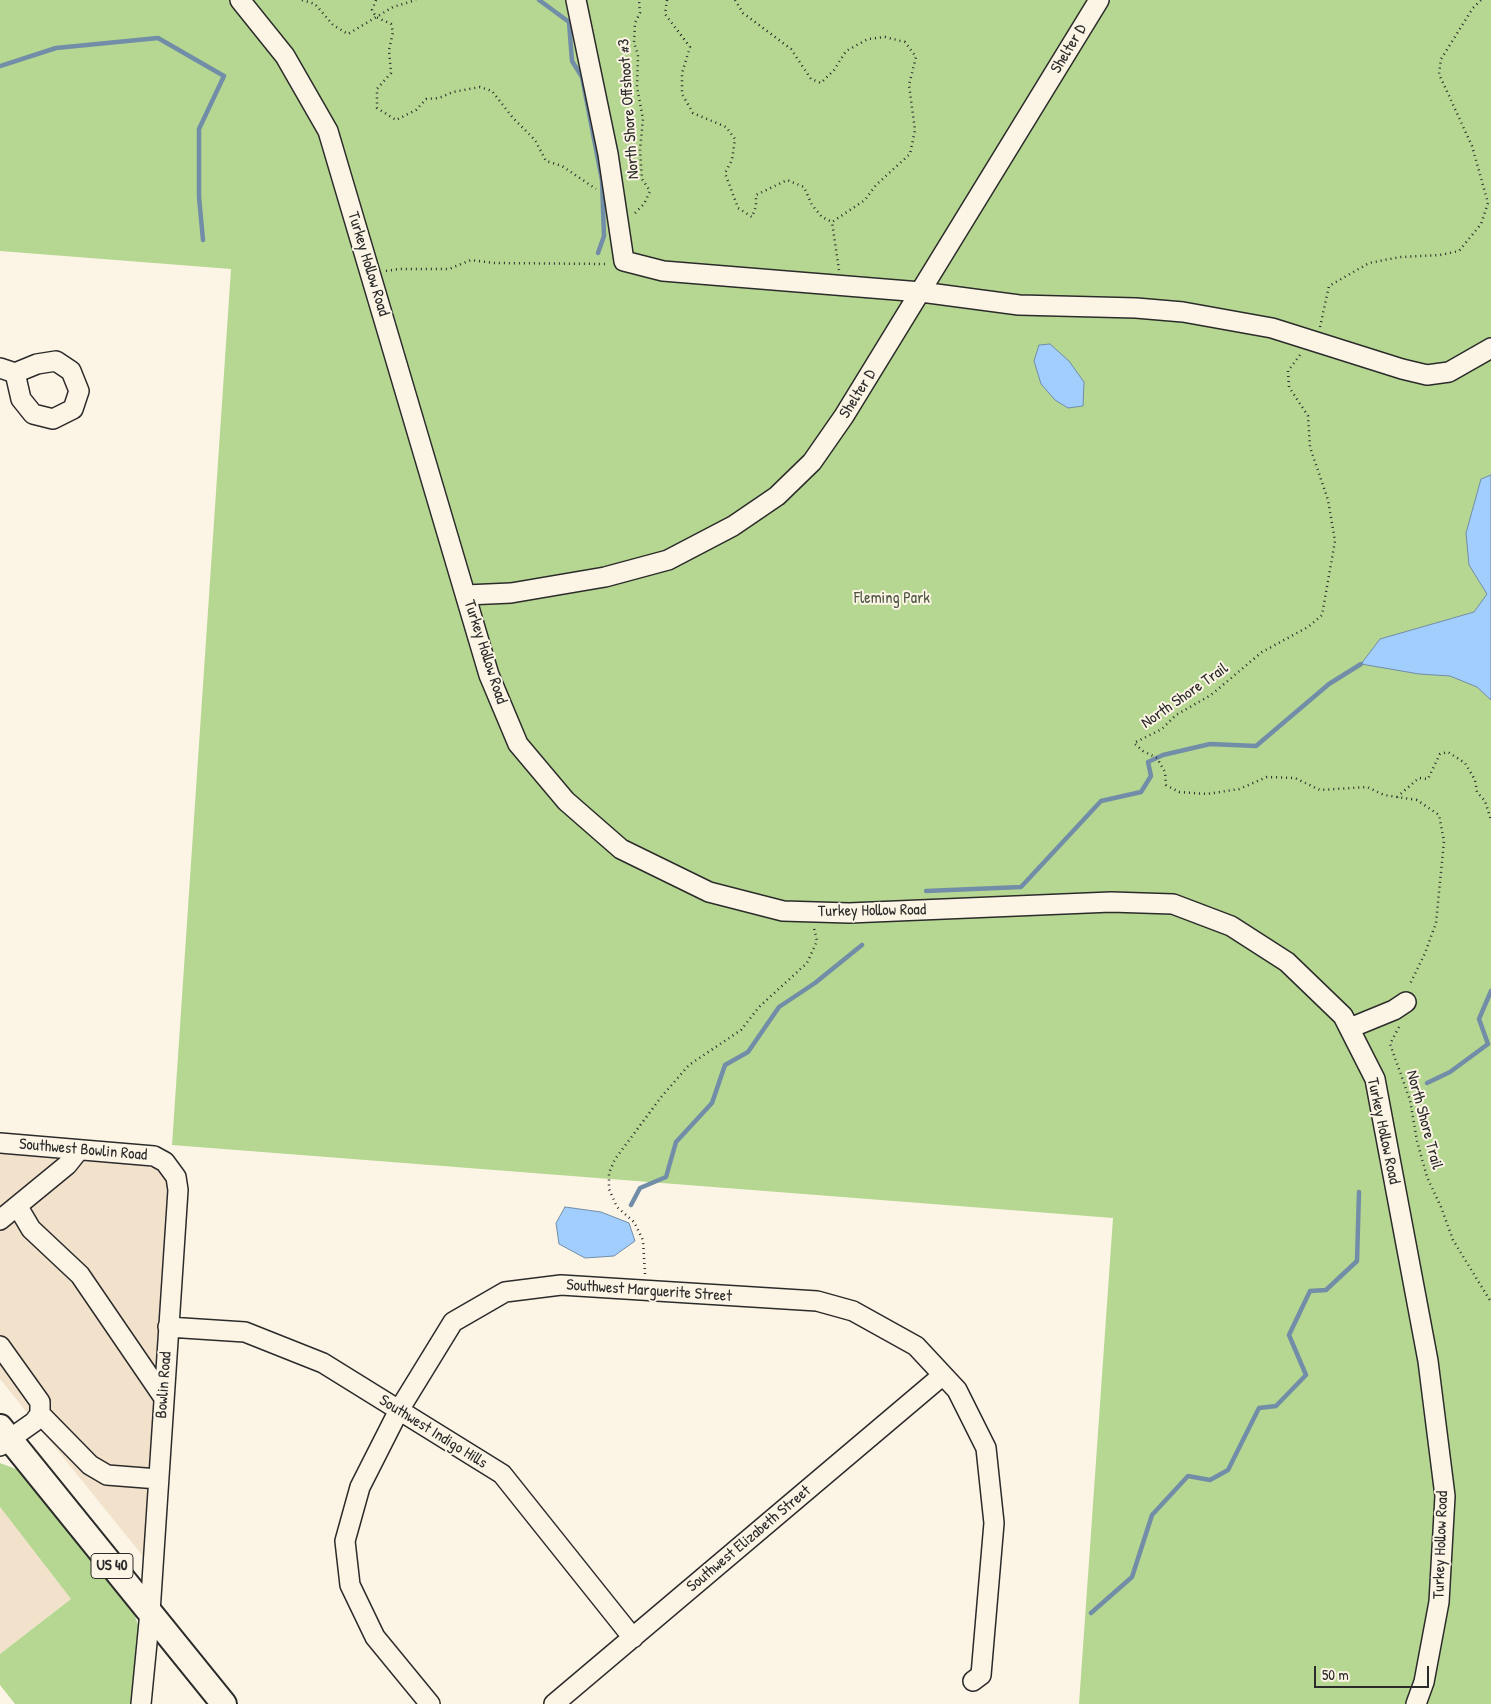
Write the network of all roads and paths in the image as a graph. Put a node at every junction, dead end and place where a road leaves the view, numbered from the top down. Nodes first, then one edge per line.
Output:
1 (240, 0) edge
2 (302, 0) edge
3 (376, 0) edge
4 (416, 0) edge
5 (576, 0) edge
6 (639, 0) edge
7 (667, 0) edge
8 (734, 0) edge
9 (1100, 0) edge
10 (1481, 0) edge
11 (376, 17) junction
12 (616, 204) junction
13 (832, 222) junction
14 (624, 261) junction
15 (371, 274) junction
16 (843, 286) junction
17 (921, 292) junction
18 (1312, 339) junction
19 (1491, 348) edge
20 (466, 595) junction
21 (1397, 797) junction
22 (1491, 820) edge
23 (810, 912) junction
24 (1406, 1002) junction
25 (1350, 1028) junction
26 (0, 1143) edge
27 (78, 1150) junction
28 (165, 1162) joint
29 (18, 1207) junction
30 (0, 1220) edge
31 (646, 1290) junction
32 (1491, 1302) edge
33 (168, 1327) junction
34 (0, 1346) edge
35 (943, 1375) junction
36 (164, 1398) junction
37 (399, 1410) junction
38 (40, 1414) junction
39 (3, 1438) edge
40 (158, 1479) junction
41 (150, 1612) junction
42 (633, 1638) junction
43 (973, 1681) dead end
44 (141, 1704) edge
45 (224, 1704) edge
46 (430, 1704) edge
47 (554, 1704) edge
48 (1416, 1704) edge

1 - 15 street, Turkey Hollow Road
2 - 11 path
3 - 11 path
4 - 11 path
5 - 12 street
6 - 12 path, North Shore Offshoot #3
7 - 13 path
8 - 13 path
9 - 17 street, Shelter D
10 - 18 path, North Shore Trail
11 - 12 path, North Shore Offshoot #3
12 - 14 street
13 - 16 path
14 - 15 path
14 - 16 street
15 - 20 street, Turkey Hollow Road
16 - 17 street
17 - 18 street
17 - 20 street, Shelter D
18 - 19 street
18 - 21 path, North Shore Trail
20 - 23 street, Turkey Hollow Road
21 - 22 path
21 - 24 path, North Shore Trail
23 - 25 street, Turkey Hollow Road
23 - 31 path
24 - 25 street
24 - 32 path, North Shore Trail
25 - 48 street, Turkey Hollow Road
26 - 27 street, Southwest Bowlin Road
27 - 28 street, Southwest Bowlin Road
27 - 29 street
28 - 33 street, Bowlin Road
29 - 30 street
29 - 36 street
31 - 35 street, Southwest Marguerite Street
31 - 37 street, Southwest Marguerite Street
33 - 36 street, Bowlin Road
33 - 37 street, Southwest Indigo Hills
34 - 38 street
35 - 42 street, Southwest Elizabeth Street
35 - 43 street, Southwest Marguerite Street
36 - 40 street, Bowlin Road
37 - 42 street, Southwest Indigo Hills
37 - 46 street, Southwest Marguerite Street
38 - 39 street
38 - 40 street
39 - 41 main road, US 40
40 - 41 street, Bowlin Road
41 - 44 street, Bowlin Road
41 - 45 main road, US 40
42 - 47 street, Southwest Elizabeth Street

